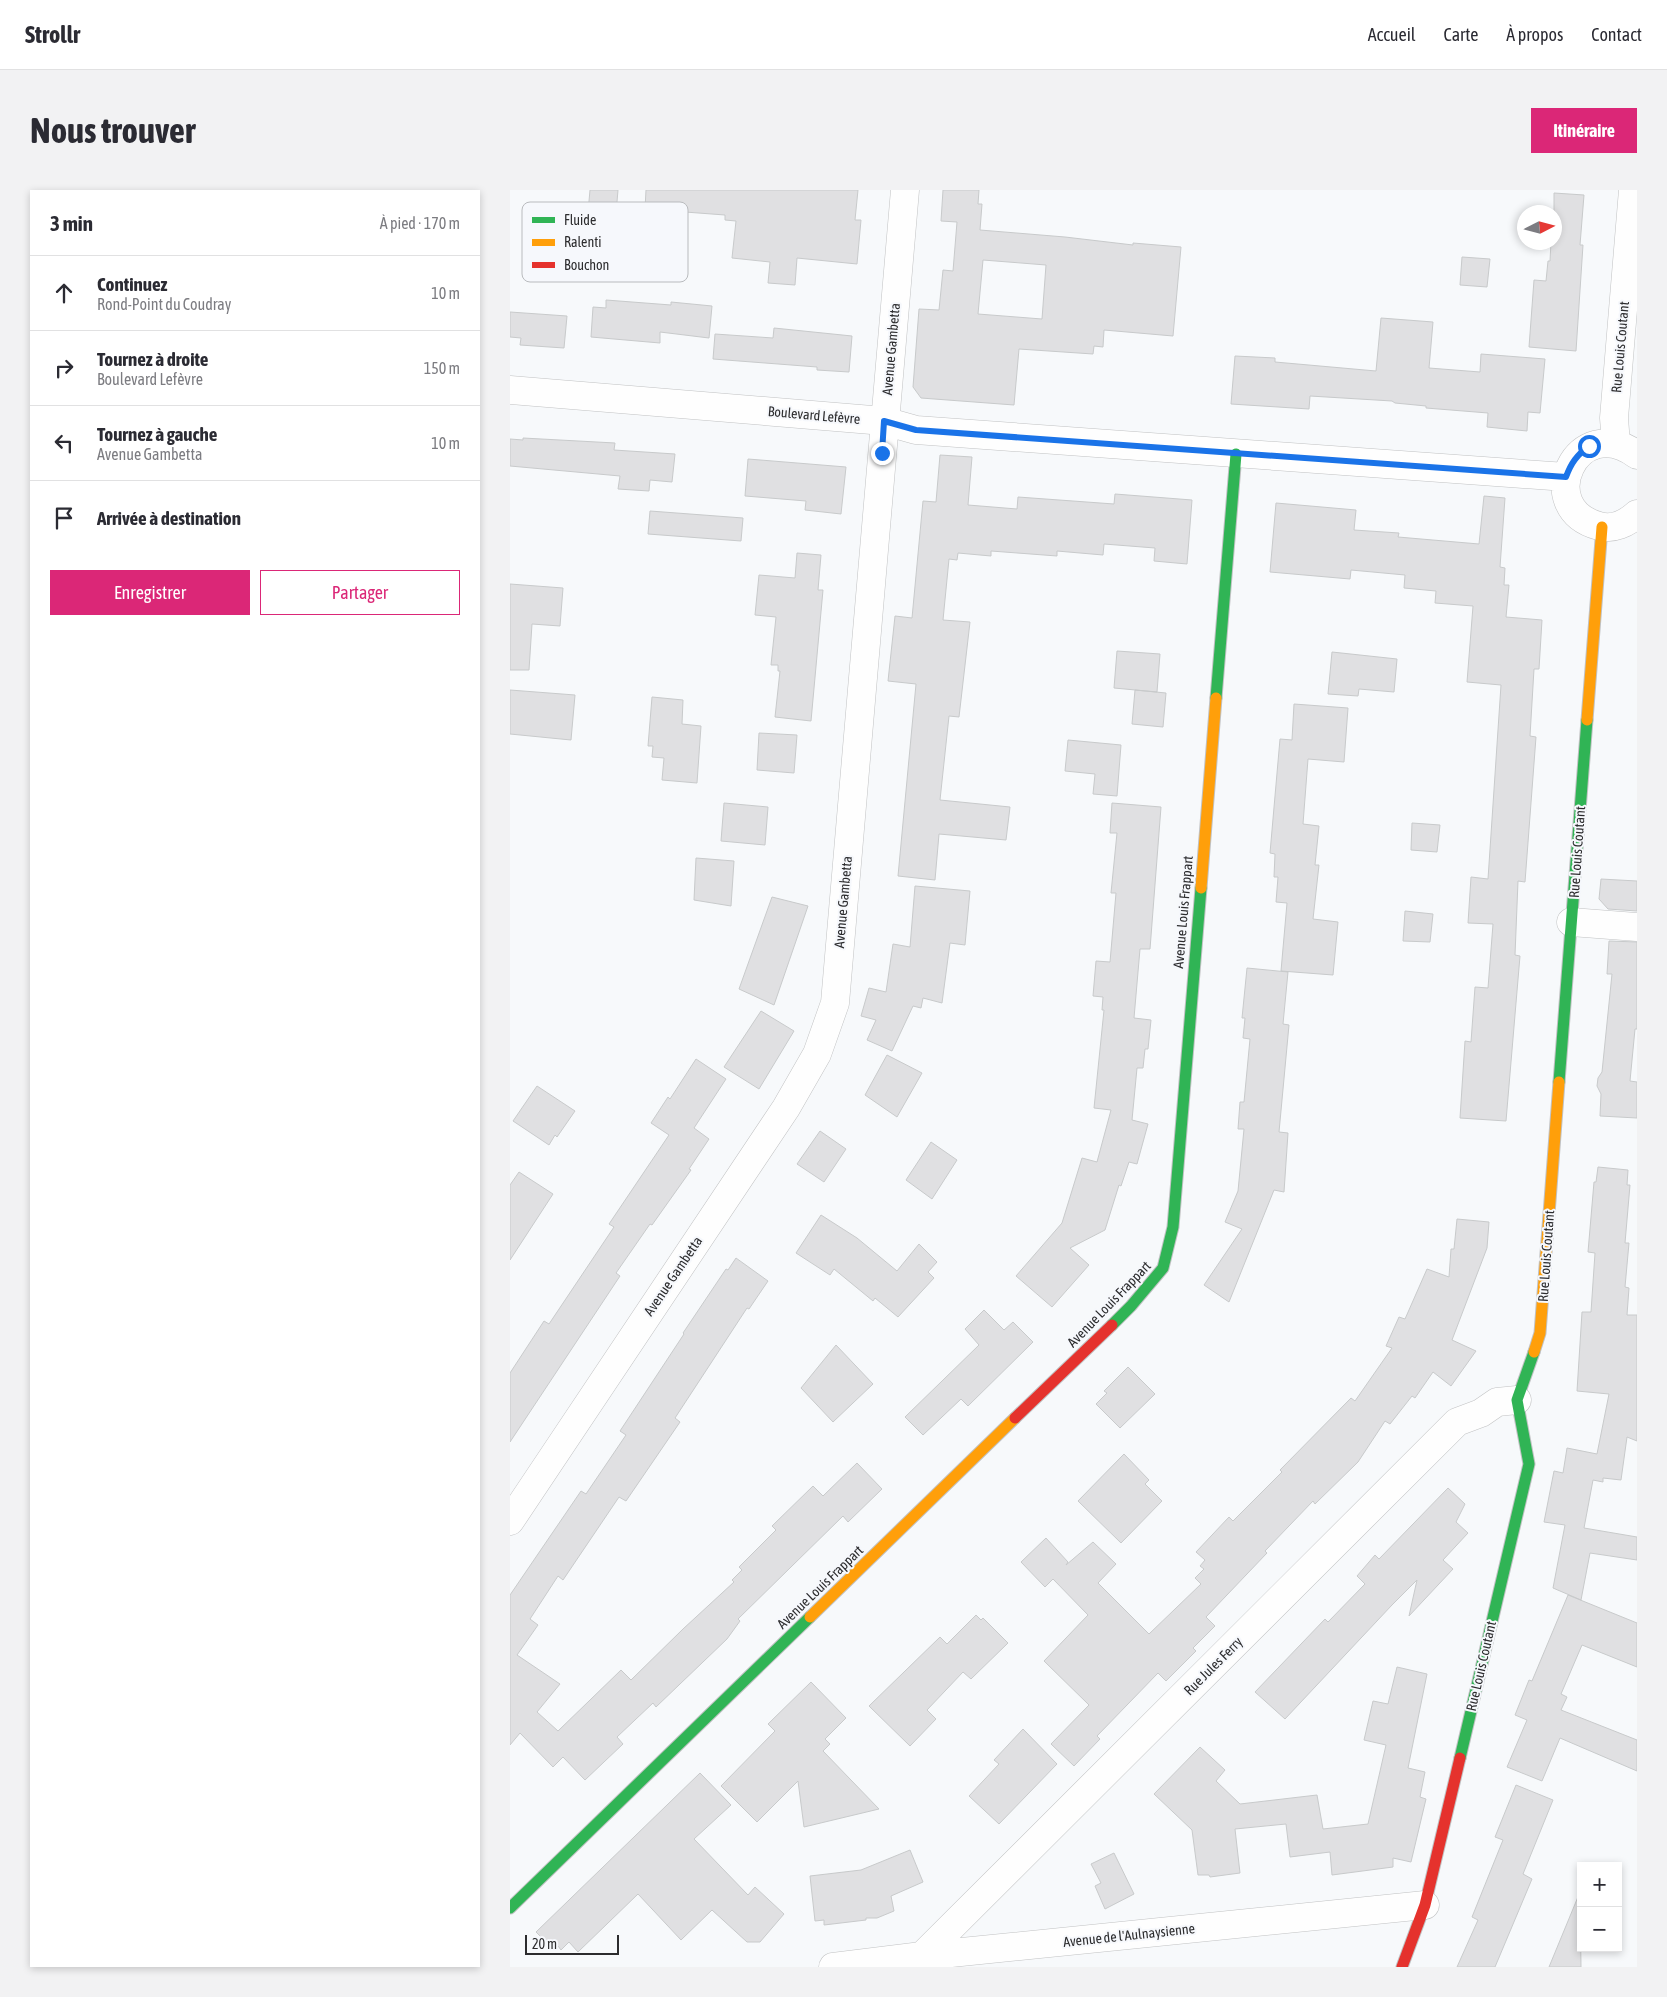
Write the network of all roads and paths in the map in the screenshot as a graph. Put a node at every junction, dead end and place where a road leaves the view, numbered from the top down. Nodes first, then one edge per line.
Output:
1 (905, 190) edge
2 (1633, 190) edge
3 (510, 390) edge
4 (884, 421) junction
5 (1626, 450) edge
6 (1236, 454) junction
7 (1566, 477) junction
8 (1637, 514) edge
9 (1602, 527) junction
10 (1572, 922) junction
11 (1637, 927) edge
12 (1518, 1400) junction
13 (510, 1521) edge
14 (1425, 1905) junction
15 (510, 1908) edge
16 (922, 1956) junction
17 (833, 1967) edge
18 (1402, 1967) edge

1 - 4 street, Avenue Gambetta
2 - 5 street, Rue Louis Coutant
3 - 4 street, Boulevard Lefèvre
4 - 6 street, Boulevard Lefèvre
4 - 13 street, Avenue Gambetta
5 - 7 street
6 - 7 street, Boulevard Lefèvre
6 - 15 street, Avenue Louis Frappart
7 - 9 street
8 - 9 street
9 - 10 street, Rue Louis Coutant
10 - 11 street
10 - 12 street, Rue Louis Coutant
12 - 14 street, Rue Louis Coutant
12 - 16 street, Rue Jules Ferry
14 - 16 street, Avenue de l'Aulnaysienne
14 - 18 street, Rue Louis Coutant
16 - 17 street, Avenue de l'Aulnaysienne

